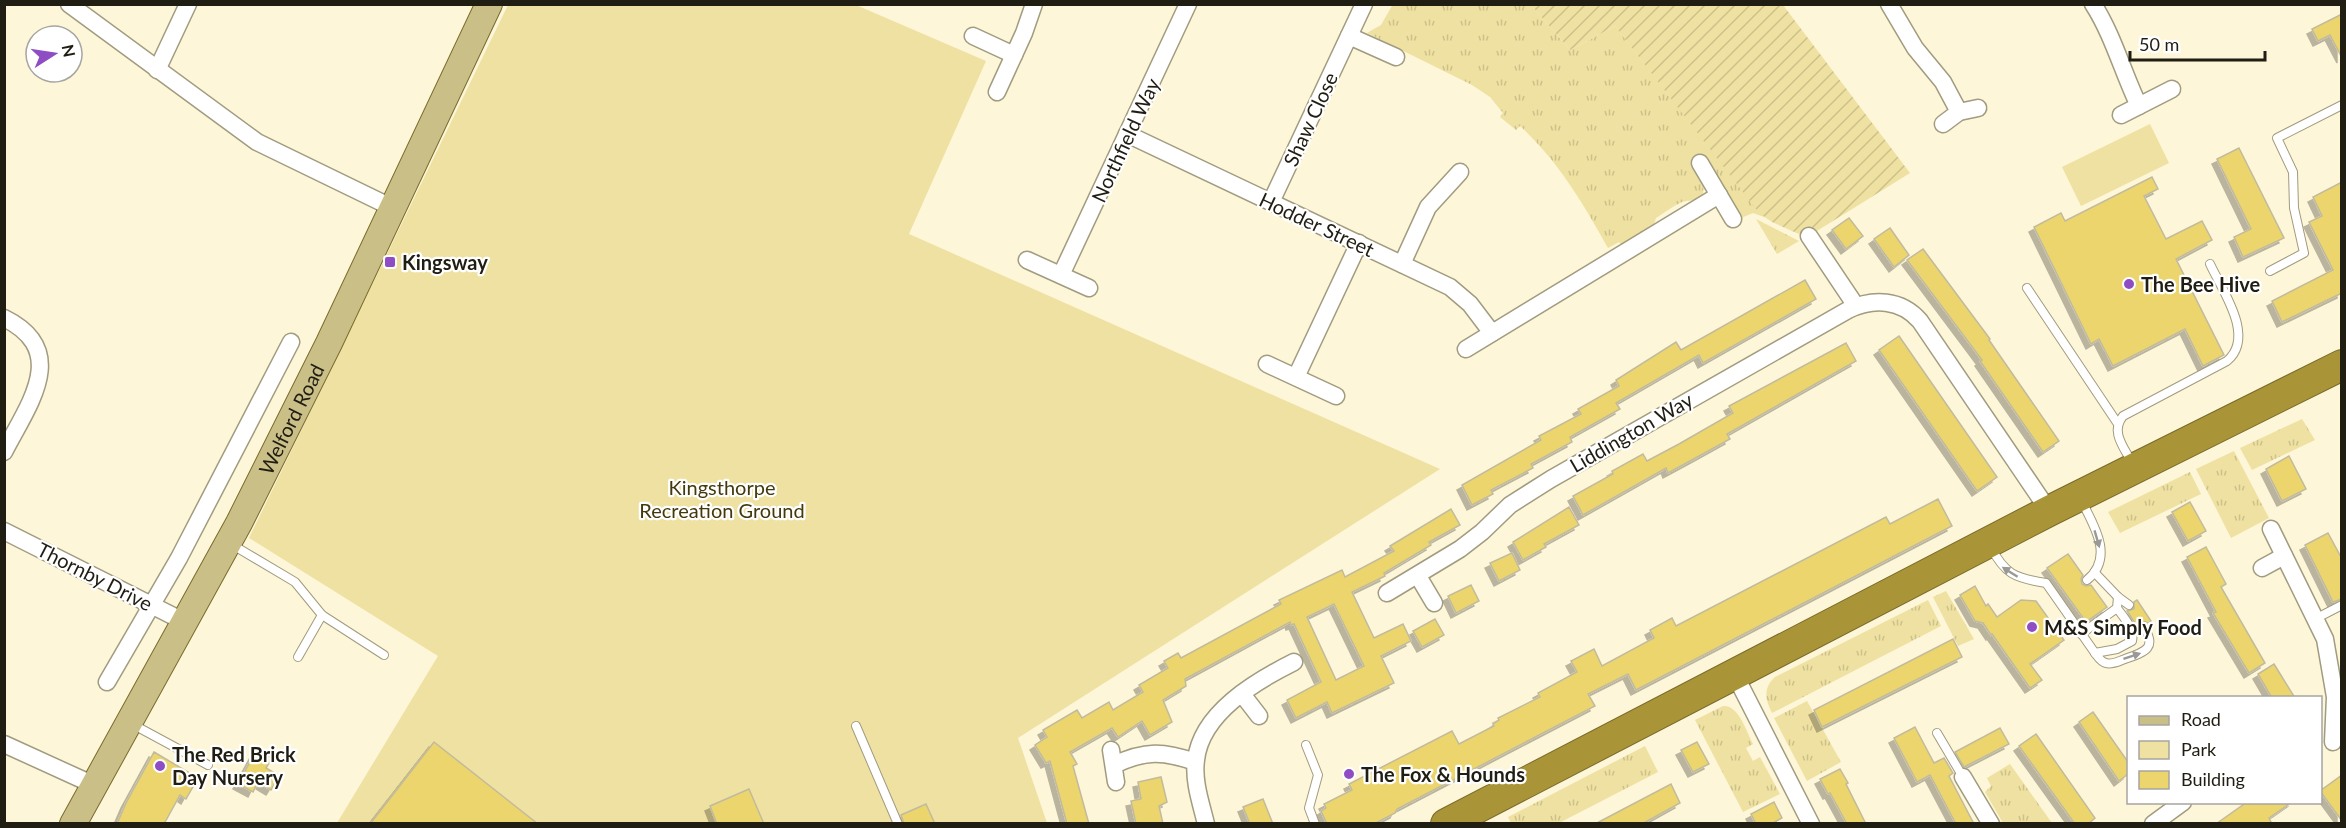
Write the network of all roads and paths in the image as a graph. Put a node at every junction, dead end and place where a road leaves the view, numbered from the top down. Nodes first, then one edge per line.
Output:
1 (69, 4) edge
2 (188, 4) edge
3 (489, 4) edge
4 (1034, 4) edge
5 (1188, 4) edge
6 (1364, 4) edge
7 (1889, 4) edge
8 (2099, 6) edge
9 (973, 36) dead end
10 (1349, 36) junction
11 (1014, 55) junction
12 (1396, 57) dead end
13 (157, 70) junction
14 (2172, 89) dead end
15 (997, 92) dead end
16 (2342, 105) edge
17 (2139, 106) junction
18 (1978, 108) dead end
19 (1959, 112) junction
20 (2121, 115) dead end
21 (1943, 124) dead end
22 (1128, 134) junction
23 (1700, 164) dead end
24 (1460, 172) dead end
25 (1719, 195) junction
26 (1271, 202) junction
27 (393, 208) junction
28 (1733, 219) dead end
29 (1809, 236) dead end
30 (1359, 243) junction
31 (1027, 260) dead end
32 (1402, 264) junction
33 (2210, 264) dead end
34 (2270, 271) dead end
35 (1061, 275) junction
36 (1089, 288) dead end
37 (2027, 288) dead end
38 (1856, 306) junction
39 (4, 318) edge
40 (1492, 333) junction
41 (291, 342) dead end
42 (1466, 349) dead end
43 (1267, 364) dead end
44 (2342, 365) edge
45 (1296, 378) junction
46 (1336, 396) dead end
47 (2118, 424) junction
48 (4, 452) edge
49 (2135, 468) junction
50 (2079, 496) junction
51 (2049, 511) junction
52 (2271, 529) dead end
53 (4, 531) edge
54 (228, 542) junction
55 (1988, 542) junction
56 (2284, 556) junction
57 (2262, 568) dead end
58 (2095, 573) junction
59 (1418, 576) junction
60 (2087, 580) dead end
61 (1387, 593) dead end
62 (2118, 597) junction
63 (1434, 603) dead end
64 (2342, 604) edge
65 (153, 605) junction
66 (2129, 605) dead end
67 (2117, 608) junction
68 (322, 615) junction
69 (2315, 619) junction
70 (184, 622) junction
71 (2144, 626) dead end
72 (2081, 634) junction
73 (2095, 653) junction
74 (384, 655) dead end
75 (298, 657) dead end
76 (1294, 662) dead end
77 (1735, 675) junction
78 (107, 682) dead end
79 (1242, 694) junction
80 (1258, 716) dead end
81 (129, 722) junction
82 (856, 726) dead end
83 (1937, 733) dead end
84 (2332, 742) edge
85 (4, 744) edge
86 (1306, 745) dead end
87 (1195, 762) junction
88 (208, 765) dead end
89 (1963, 777) joint
90 (1116, 782) dead end
91 (94, 785) junction
92 (2178, 804) edge
93 (73, 824) edge
94 (898, 824) edge
95 (1206, 824) edge
96 (1315, 824) edge
97 (1446, 824) edge
98 (1811, 824) edge
99 (1991, 824) edge
100 (2153, 824) edge

1 - 13 street
2 - 13 street
3 - 27 main road, Welford Road
4 - 11 street
5 - 22 street, Northfield Way
6 - 10 street, Shaw Close
7 - 19 street
8 - 17 street
9 - 11 street
10 - 12 street
10 - 26 street, Shaw Close
11 - 15 street
13 - 27 street
14 - 17 street
16 - 34 lane
17 - 20 street
18 - 19 street
19 - 21 street
22 - 26 street, Hodder Street
22 - 35 street, Northfield Way
23 - 25 street
24 - 32 street
25 - 28 street
25 - 40 street
26 - 30 street, Hodder Street
27 - 54 main road, Welford Road
29 - 38 street
30 - 32 street, Hodder Street
30 - 45 street
31 - 35 street
32 - 40 street, Hodder Street
33 - 47 lane
35 - 36 street
37 - 47 lane
38 - 51 street, Liddington Way
38 - 59 street, Liddington Way
39 - 48 street
40 - 42 street
41 - 65 street, Welford Road
43 - 45 street
44 - 49 highway
45 - 46 street
47 - 49 lane
49 - 50 highway
50 - 51 highway
50 -> 58 lane
51 - 55 highway
52 - 56 street
53 - 65 street, Thornby Drive
54 - 68 lane
54 - 70 main road, Welford Road
72 -> 55 lane
55 - 77 highway
56 - 57 street
56 - 69 street
58 - 60 lane
58 - 62 lane
59 - 61 street, Liddington Way
59 - 63 street
62 - 66 lane
62 - 67 lane
64 - 69 lane
65 - 70 street, Thornby Drive
65 - 78 street, Welford Road
67 - 72 lane
67 - 73 lane
68 - 74 lane
68 - 75 lane
69 - 84 street
70 - 81 main road, Welford Road
73 -> 71 lane
72 - 73 lane
76 - 79 street
77 - 97 highway
77 - 98 street
79 - 80 street
79 - 87 street
81 - 88 lane
81 - 91 main road, Welford Road
82 - 94 lane
83 - 89 lane
85 - 91 street
86 - 96 lane
87 - 90 street
87 - 95 street
89 - 99 street
91 - 93 main road, Welford Road
92 - 100 street

